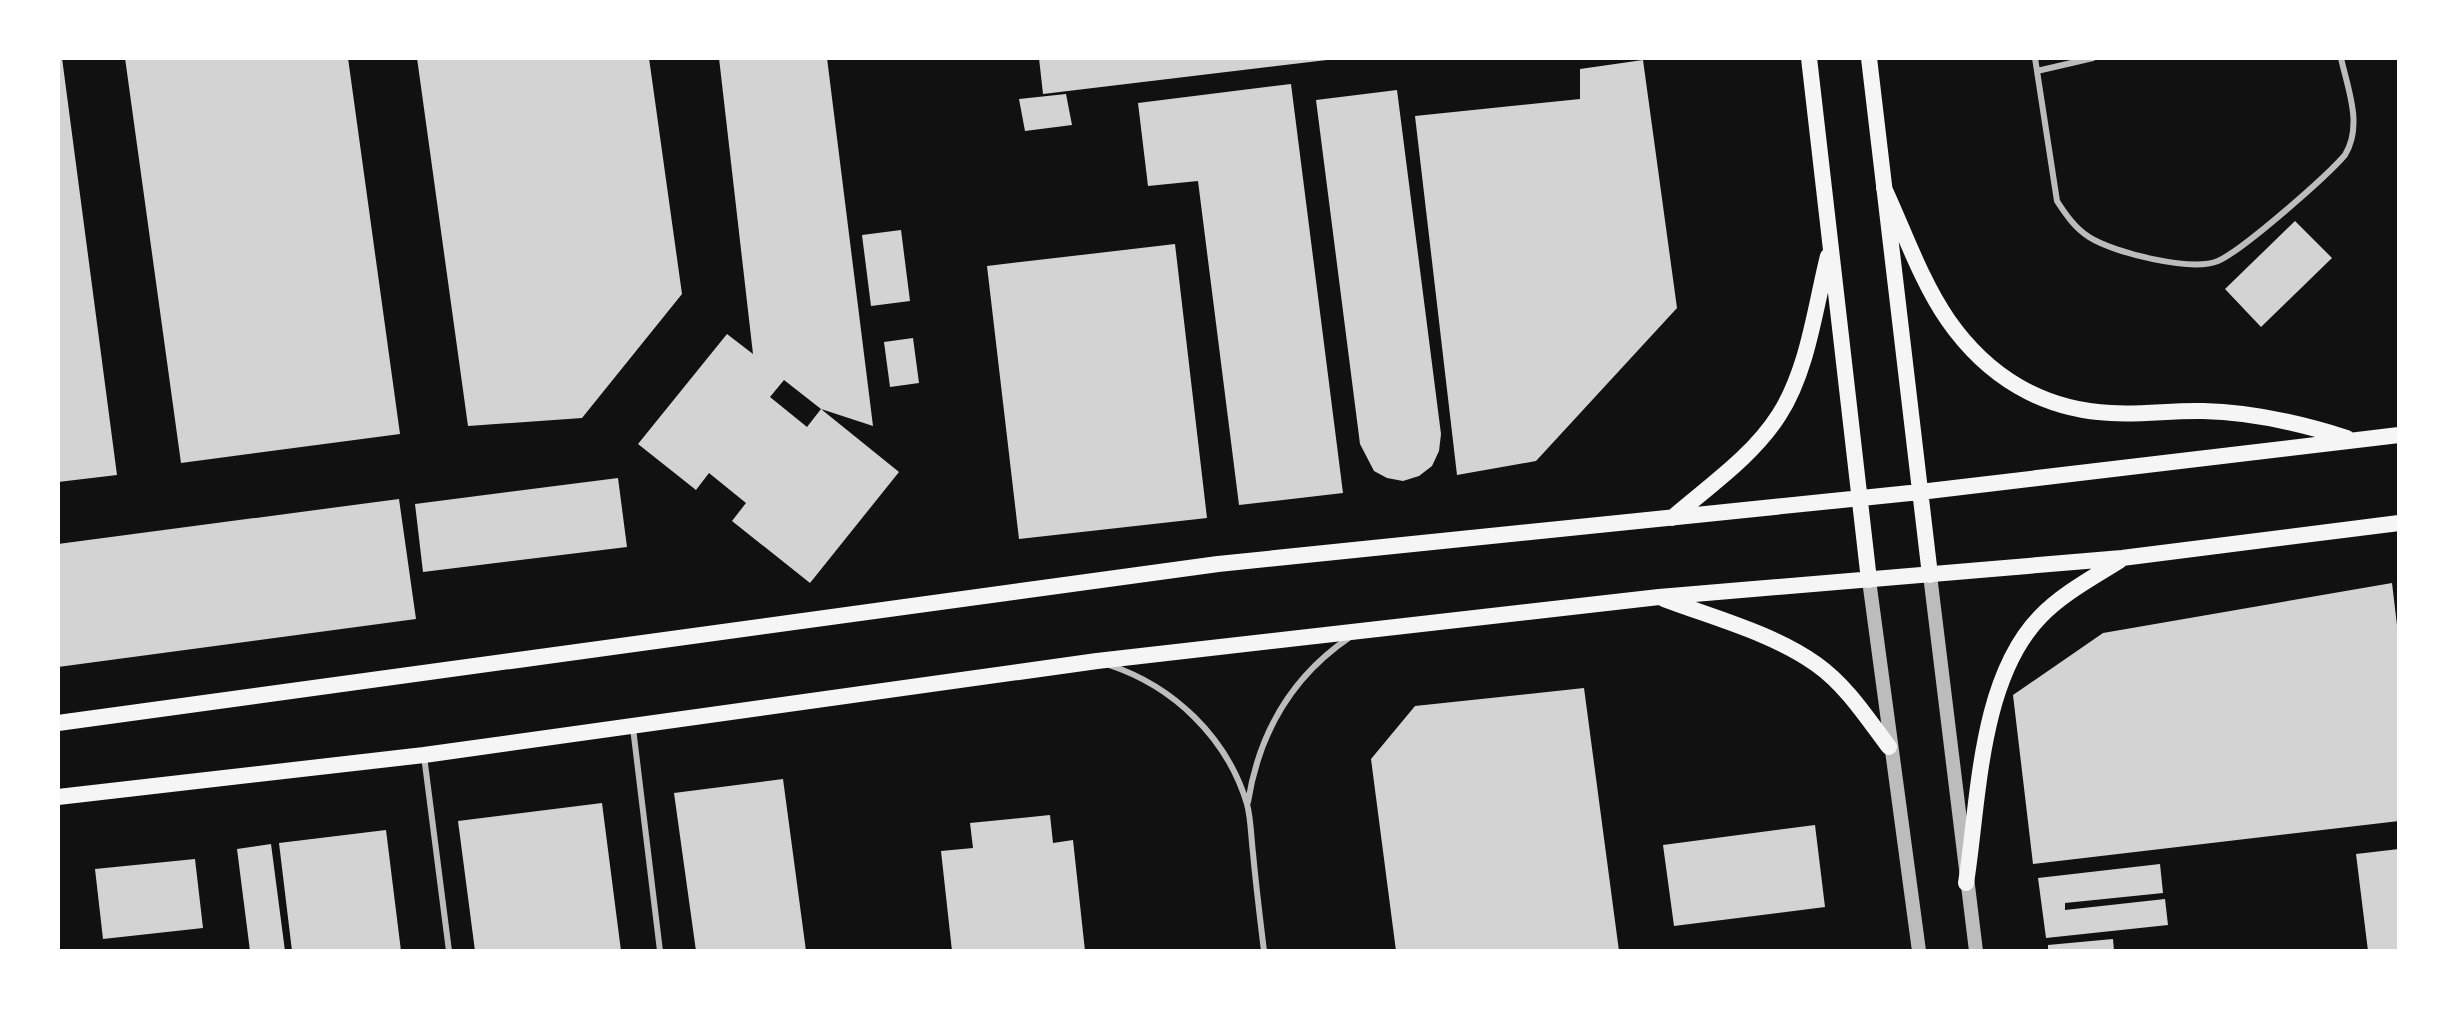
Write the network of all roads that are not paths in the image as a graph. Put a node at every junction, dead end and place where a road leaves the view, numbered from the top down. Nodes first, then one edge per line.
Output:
1 (1809, 58) edge
2 (1869, 58) edge
3 (2035, 58) edge
4 (2093, 58) edge
5 (2341, 58) edge
6 (2037, 71) junction
7 (1884, 188) junction
8 (1830, 247) junction
9 (2399, 435) edge
10 (2352, 440) junction
11 (1920, 492) junction
12 (1860, 498) junction
13 (1672, 518) junction
14 (2399, 523) edge
15 (2122, 558) junction
16 (1930, 575) junction
17 (1869, 580) junction
18 (1659, 597) junction
19 (1361, 630) junction
20 (1097, 661) junction
21 (58, 723) edge
22 (633, 727) junction
23 (1889, 747) junction
24 (424, 755) junction
25 (58, 797) edge
26 (1247, 805) junction
27 (1966, 883) junction
28 (449, 951) edge
29 (660, 951) edge
30 (1264, 951) edge
31 (1919, 951) edge
32 (1976, 951) edge

1 - 8 main road
2 - 7 main road
3 - 6 lane
4 - 6 lane
5 - 6 lane
7 - 10 main road
7 - 11 main road
8 - 12 main road
8 - 13 main road
9 - 10 main road
10 - 11 main road
11 - 12 main road
11 - 16 main road
12 - 13 main road
12 - 17 main road
13 - 21 main road
14 - 15 main road
15 - 16 main road
15 - 27 main road
16 - 17 main road
16 - 27 street
17 - 18 main road
17 - 23 street
18 - 19 main road
18 - 23 main road
19 - 20 main road
19 - 26 lane
20 - 22 main road
20 - 26 lane
22 - 24 main road
22 - 29 lane
23 - 31 street
24 - 25 main road
24 - 28 lane
26 - 30 lane
27 - 32 street

